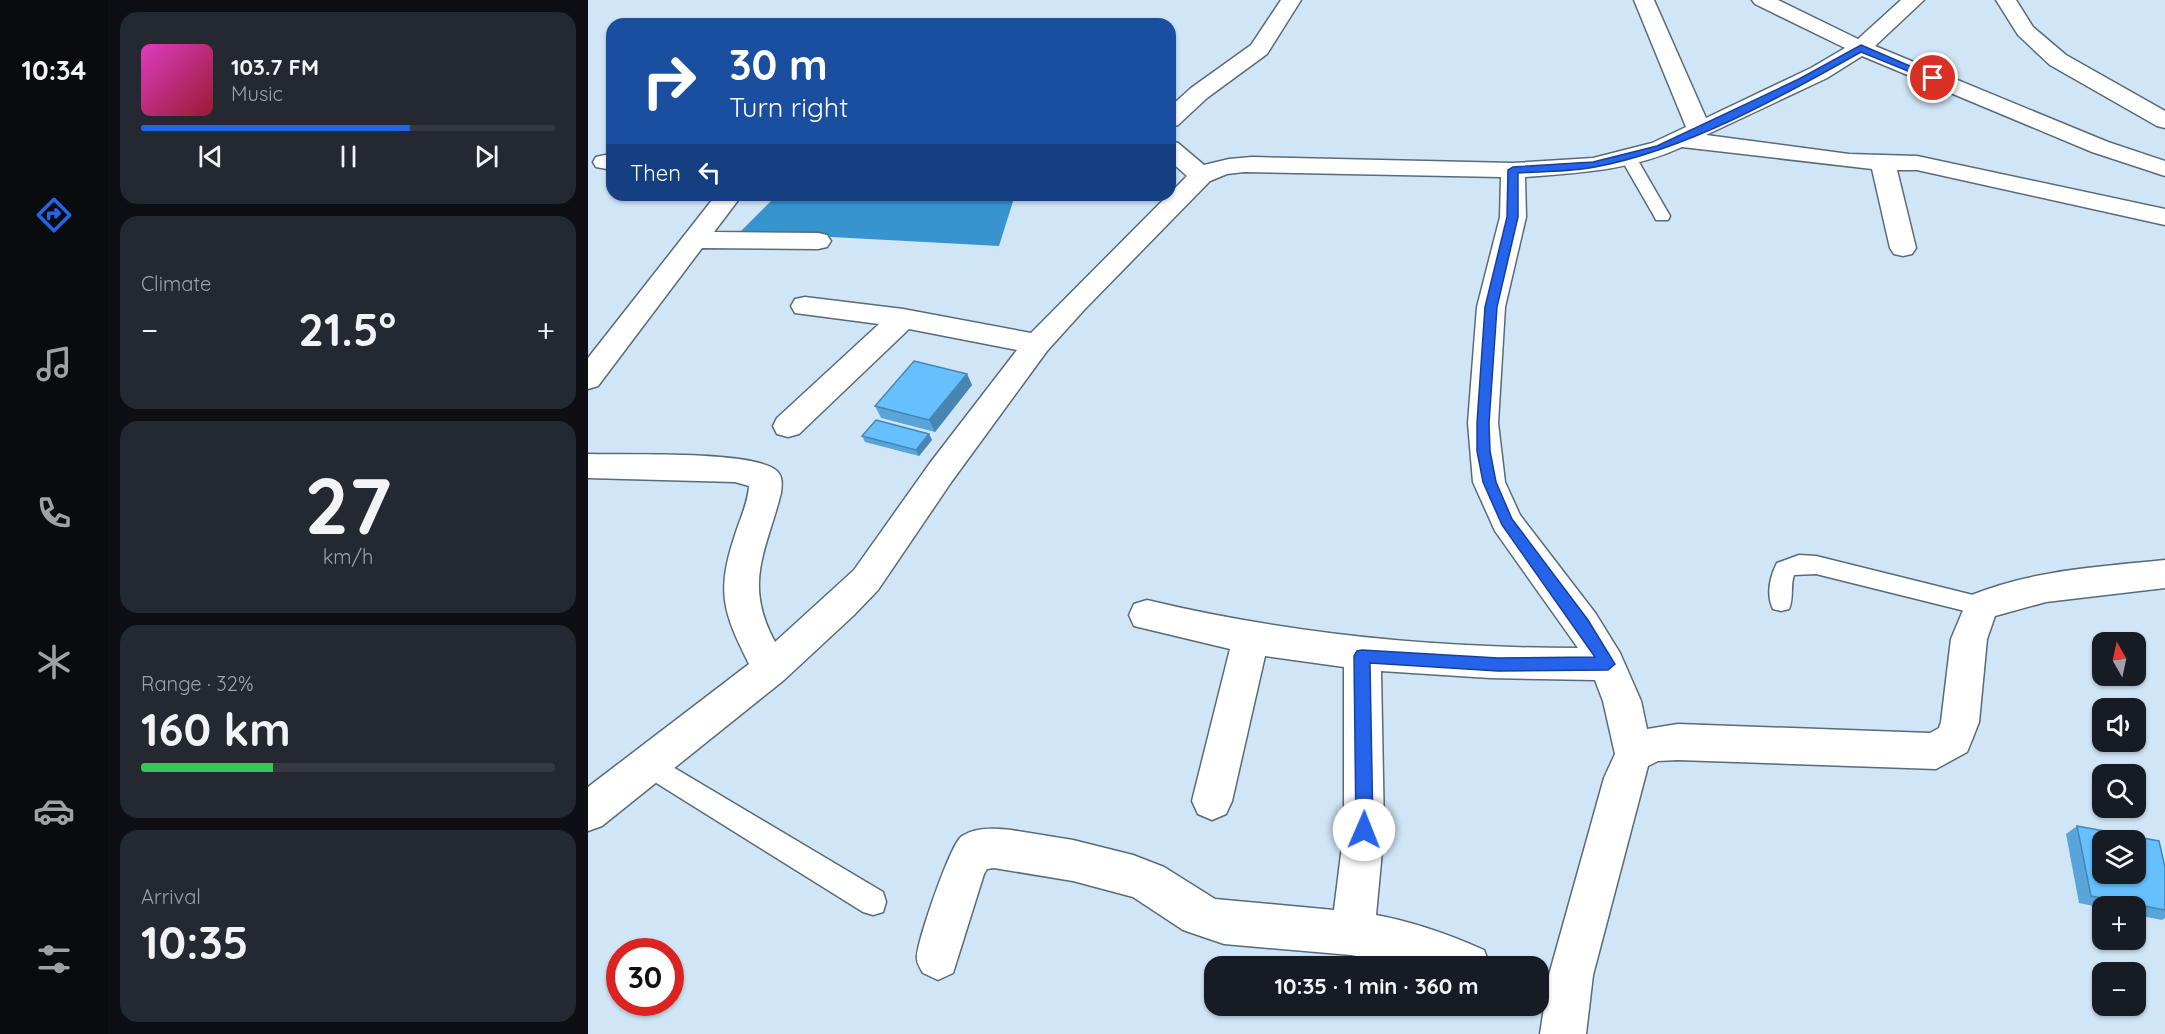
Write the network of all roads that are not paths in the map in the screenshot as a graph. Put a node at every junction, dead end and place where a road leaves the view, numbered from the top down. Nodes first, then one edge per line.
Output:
1 (1291, 0) edge
2 (1644, 0) edge
3 (1762, 0) edge
4 (2006, 0) edge
5 (1907, 1) edge
6 (1861, 48) junction
7 (1176, 114) edge
8 (2165, 121) edge
9 (1689, 134) junction
10 (1176, 153) edge
11 (1628, 158) junction
12 (1883, 162) junction
13 (1513, 170) junction
14 (2165, 170) edge
15 (1201, 176) junction
16 (724, 201) edge
17 (1662, 216) dead end
18 (2165, 217) edge
19 (695, 240) junction
20 (818, 241) dead end
21 (1903, 248) dead end
22 (805, 306) dead end
23 (903, 318) junction
24 (1037, 344) junction
25 (588, 379) edge
26 (788, 426) dead end
27 (588, 466) edge
28 (2165, 574) edge
29 (1781, 602) dead end
30 (1981, 606) junction
31 (1147, 615) dead end
32 (1251, 638) junction
33 (1362, 656) junction
34 (1608, 664) junction
35 (771, 669) junction
36 (1634, 754) junction
37 (651, 766) junction
38 (1212, 801) dead end
39 (588, 812) edge
40 (873, 902) dead end
41 (1353, 933) junction
42 (1444, 956) edge
43 (938, 958) dead end
44 (1564, 1021) edge

1 - 7 street
2 - 9 street
3 - 6 street
4 - 8 street
5 - 6 street
6 - 9 street
6 - 14 street
9 - 11 street
9 - 12 street
10 - 15 street
11 - 13 street
11 - 17 lane
12 - 18 street
12 - 21 street
13 - 15 street
13 - 34 street
15 - 24 street
16 - 19 street
19 - 20 street
19 - 25 street
22 - 23 street
23 - 24 street
23 - 26 street
24 - 35 street
27 - 35 street
28 - 30 street
29 - 30 lane
30 - 36 street
31 - 32 street
32 - 33 street
32 - 38 street
33 - 34 street
33 - 41 street
34 - 36 street
35 - 37 street
36 - 44 street
37 - 39 street
37 - 40 lane
41 - 42 street
41 - 43 street

